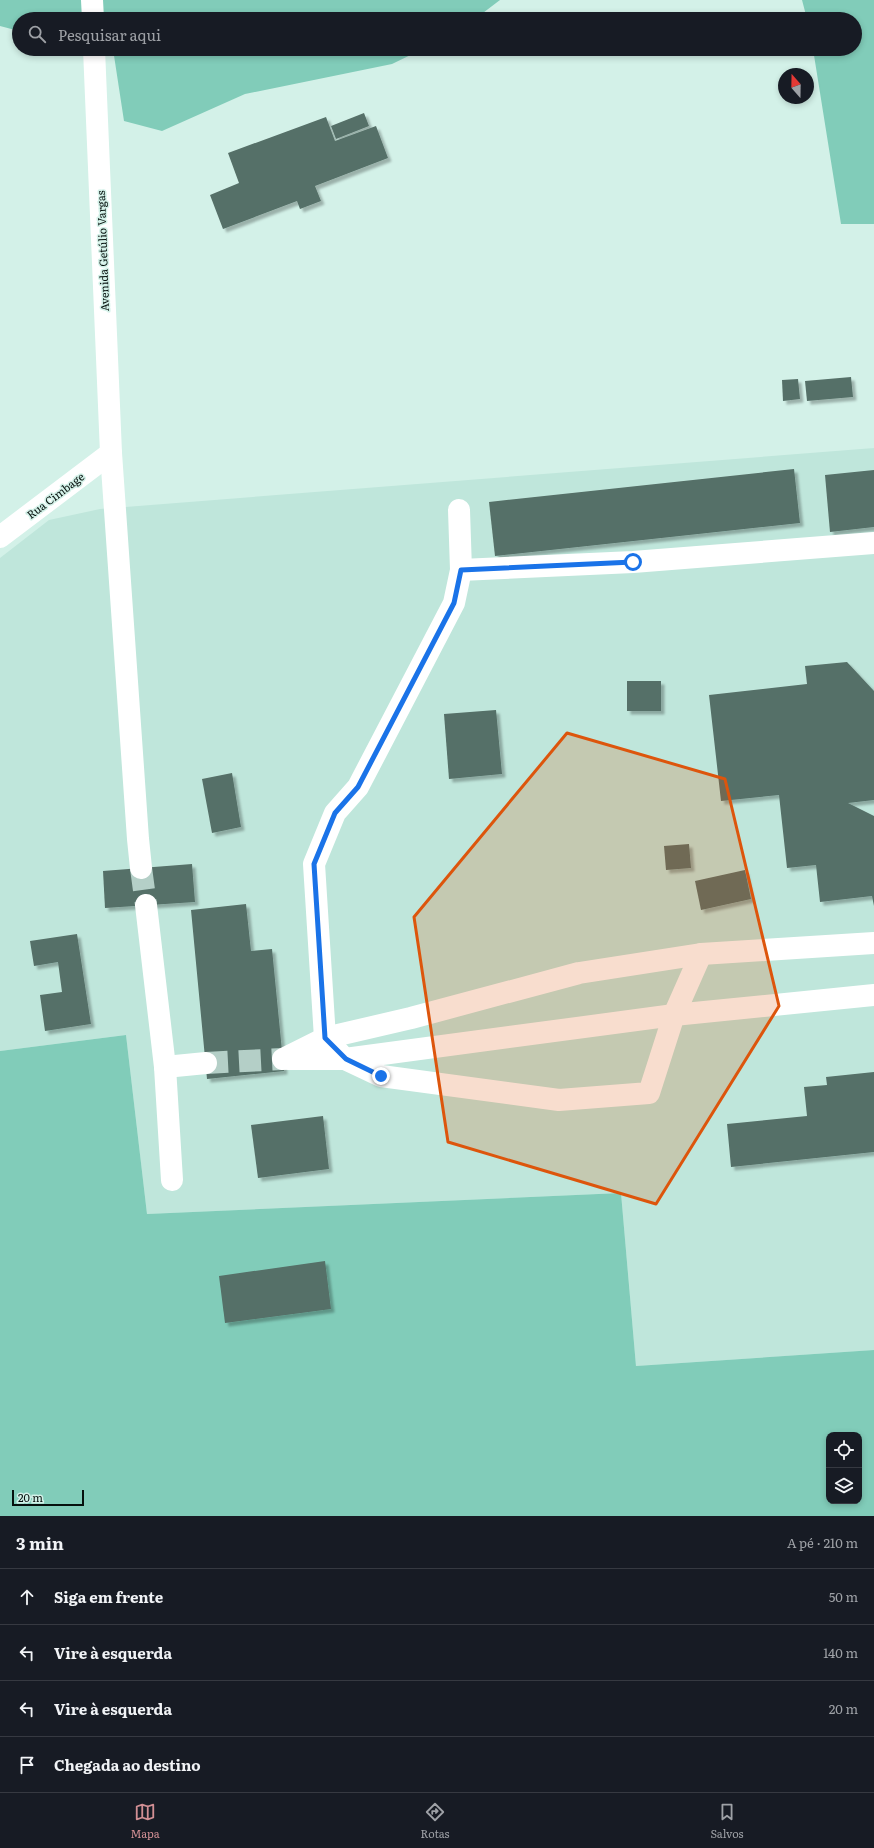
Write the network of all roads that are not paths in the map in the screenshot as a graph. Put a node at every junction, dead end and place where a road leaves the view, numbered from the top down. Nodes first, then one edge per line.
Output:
1 (92, 0) edge
2 (93, 12) edge
3 (94, 56) edge
4 (111, 453) junction
5 (459, 510) dead end
6 (0, 537) edge
7 (874, 544) edge
8 (461, 570) junction
9 (142, 868) tunnel mouth
10 (146, 906) tunnel mouth
11 (874, 943) edge
12 (701, 954) junction
13 (874, 995) edge
14 (674, 1015) junction
15 (325, 1038) junction
16 (346, 1059) junction
17 (206, 1063) tunnel mouth
18 (165, 1067) junction
19 (172, 1180) dead end

1 - 2 street
3 - 4 street, Avenida Getúlio Vargas
4 - 6 street, Rua Cimbage
4 - 9 street, Avenida Getúlio Vargas
5 - 8 street
7 - 8 street
8 - 15 street
10 - 18 street
11 - 12 street
12 - 14 street
12 - 15 street
13 - 14 street
14 - 16 street
14 - 16 street
15 - 16 street
15 - 16 street
17 - 18 street
18 - 19 street

